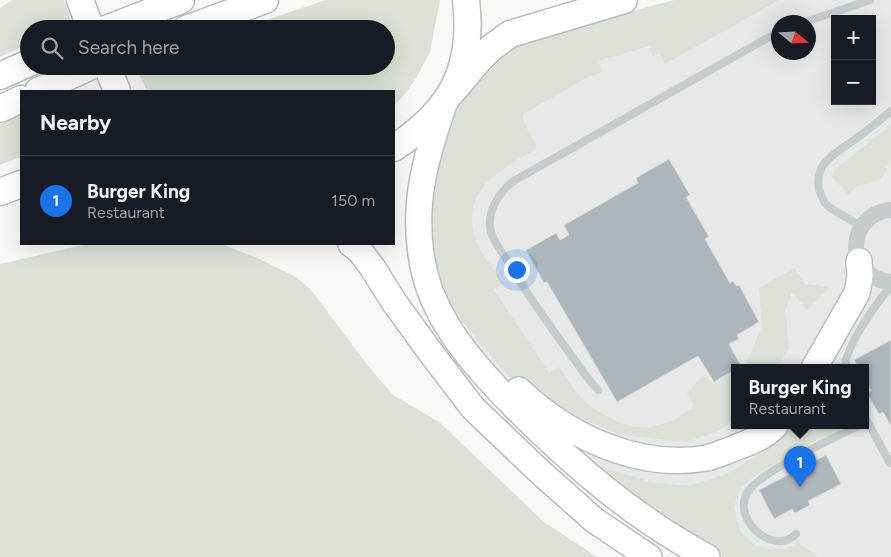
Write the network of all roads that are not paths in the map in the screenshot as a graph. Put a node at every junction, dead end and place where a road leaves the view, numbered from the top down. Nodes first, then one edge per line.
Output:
1 (80, 0) edge
2 (181, 0) edge
3 (265, 0) edge
4 (466, 0) edge
5 (624, 0) edge
6 (870, 0) edge
7 (816, 18) edge
8 (88, 20) edge
9 (129, 20) edge
10 (211, 20) edge
11 (771, 36) edge
12 (20, 67) edge
13 (72, 75) edge
14 (0, 76) edge
15 (40, 90) edge
16 (20, 99) edge
17 (448, 99) junction
18 (0, 109) edge
19 (891, 111) edge
20 (395, 147) edge
21 (20, 184) edge
22 (0, 192) edge
23 (891, 210) edge
24 (858, 224) dead end
25 (352, 245) edge
26 (859, 261) junction
27 (891, 282) edge
28 (891, 286) edge
29 (447, 325) junction
30 (822, 360) edge
31 (846, 364) edge
32 (598, 390) dead end
33 (869, 425) edge
34 (771, 429) edge
35 (852, 429) edge
36 (890, 463) edge
37 (796, 534) dead end
38 (649, 557) edge
39 (707, 557) edge

1 - 8 highway
2 - 9 highway
3 - 10 highway
4 - 17 highway
5 - 17 highway
6 - 7 lane
11 - 32 lane
12 - 14 highway
13 - 15 highway
16 - 18 highway
17 - 20 highway
17 - 29 main road
19 - 24 lane
21 - 22 highway
23 - 26 street
25 - 38 main road
26 - 27 street
26 - 30 main road
28 - 31 lane
29 - 34 main road
29 - 39 main road
33 - 36 lane
35 - 37 lane

